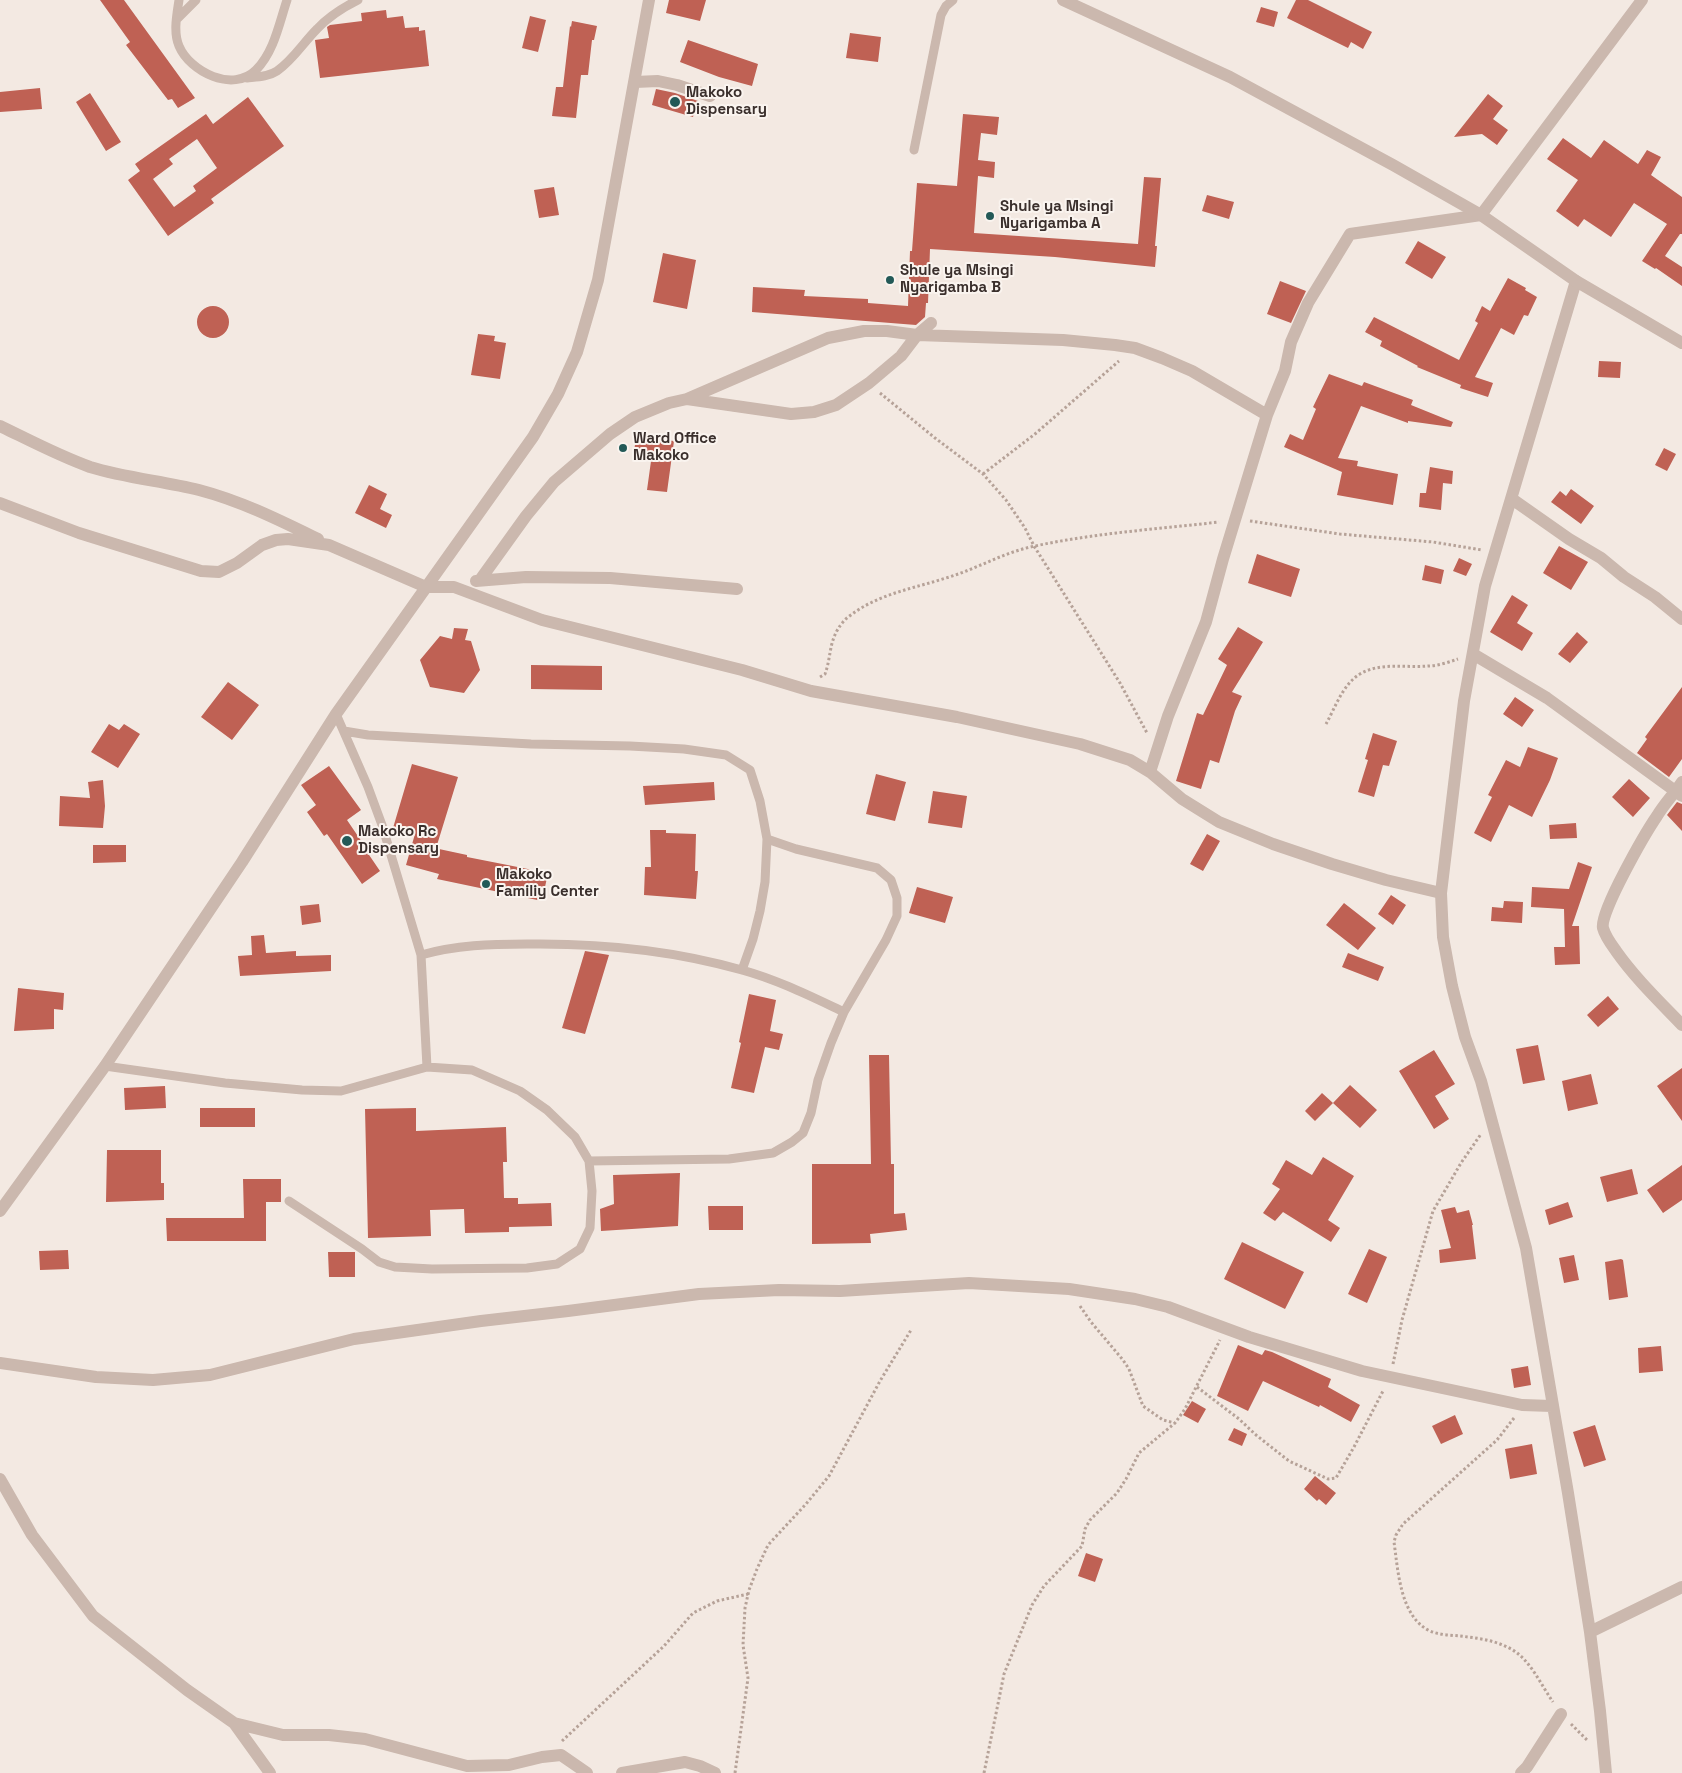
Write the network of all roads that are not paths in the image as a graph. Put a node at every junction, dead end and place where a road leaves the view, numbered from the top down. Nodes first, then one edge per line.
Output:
1 (179, 0) edge
2 (196, 0) edge
3 (287, 0) edge
4 (358, 0) edge
5 (650, 0) edge
6 (953, 0) edge
7 (1063, 0) edge
8 (1642, 0) edge
9 (177, 20) junction
10 (242, 79) junction
11 (635, 82) junction
12 (710, 96) dead end
13 (914, 150) dead end
14 (1482, 215) junction
15 (1576, 281) junction
16 (931, 323) dead end
17 (916, 335) junction
18 (1682, 343) edge
19 (687, 399) junction
20 (1267, 415) junction
21 (0, 426) edge
22 (1512, 499) junction
23 (0, 503) edge
24 (329, 544) junction
25 (480, 580) junction
26 (426, 587) junction
27 (454, 587) junction
28 (737, 589) dead end
29 (1682, 619) edge
30 (1473, 654) junction
31 (336, 714) junction
32 (344, 730) junction
33 (1150, 772) junction
34 (1680, 790) edge
35 (767, 839) junction
36 (1441, 893) junction
37 (421, 954) junction
38 (742, 970) junction
39 (844, 1012) junction
40 (1682, 1024) edge
41 (105, 1066) junction
42 (427, 1067) junction
43 (589, 1161) junction
44 (289, 1201) dead end
45 (0, 1211) edge
46 (0, 1363) edge
47 (1552, 1406) junction
48 (0, 1479) edge
49 (1682, 1587) edge
50 (1590, 1632) junction
51 (1562, 1714) road end
52 (234, 1723) junction
53 (270, 1773) edge
54 (588, 1773) edge
55 (622, 1773) edge
56 (715, 1773) edge
57 (1521, 1773) edge
58 (1606, 1773) edge

1 - 9 lane
2 - 9 lane
3 - 10 lane
4 - 10 lane
5 - 11 street
6 - 13 lane
7 - 14 street
8 - 14 street
9 - 10 lane
11 - 12 street
11 - 26 street
14 - 15 street
14 - 20 street
15 - 18 street
15 - 22 street
16 - 17 street
17 - 19 street
17 - 19 street
17 - 20 street
19 - 25 street
20 - 33 street
21 - 24 street
22 - 29 street
22 - 30 street
23 - 24 street
24 - 26 street
25 - 27 street
25 - 28 street
26 - 27 street
26 - 31 street
27 - 33 street
30 - 34 street
30 - 36 street
31 - 32 lane
31 - 41 street
32 - 35 lane
32 - 37 lane
33 - 36 street
34 - 40 street
35 - 38 lane
35 - 39 lane
36 - 47 street
37 - 38 lane
37 - 42 lane
38 - 39 lane
39 - 43 lane
41 - 42 lane
41 - 45 street
42 - 43 lane
43 - 44 lane
46 - 47 street
47 - 50 street
48 - 52 street
49 - 50 street
50 - 58 street
51 - 57 street
52 - 53 street
52 - 54 street
55 - 56 street

